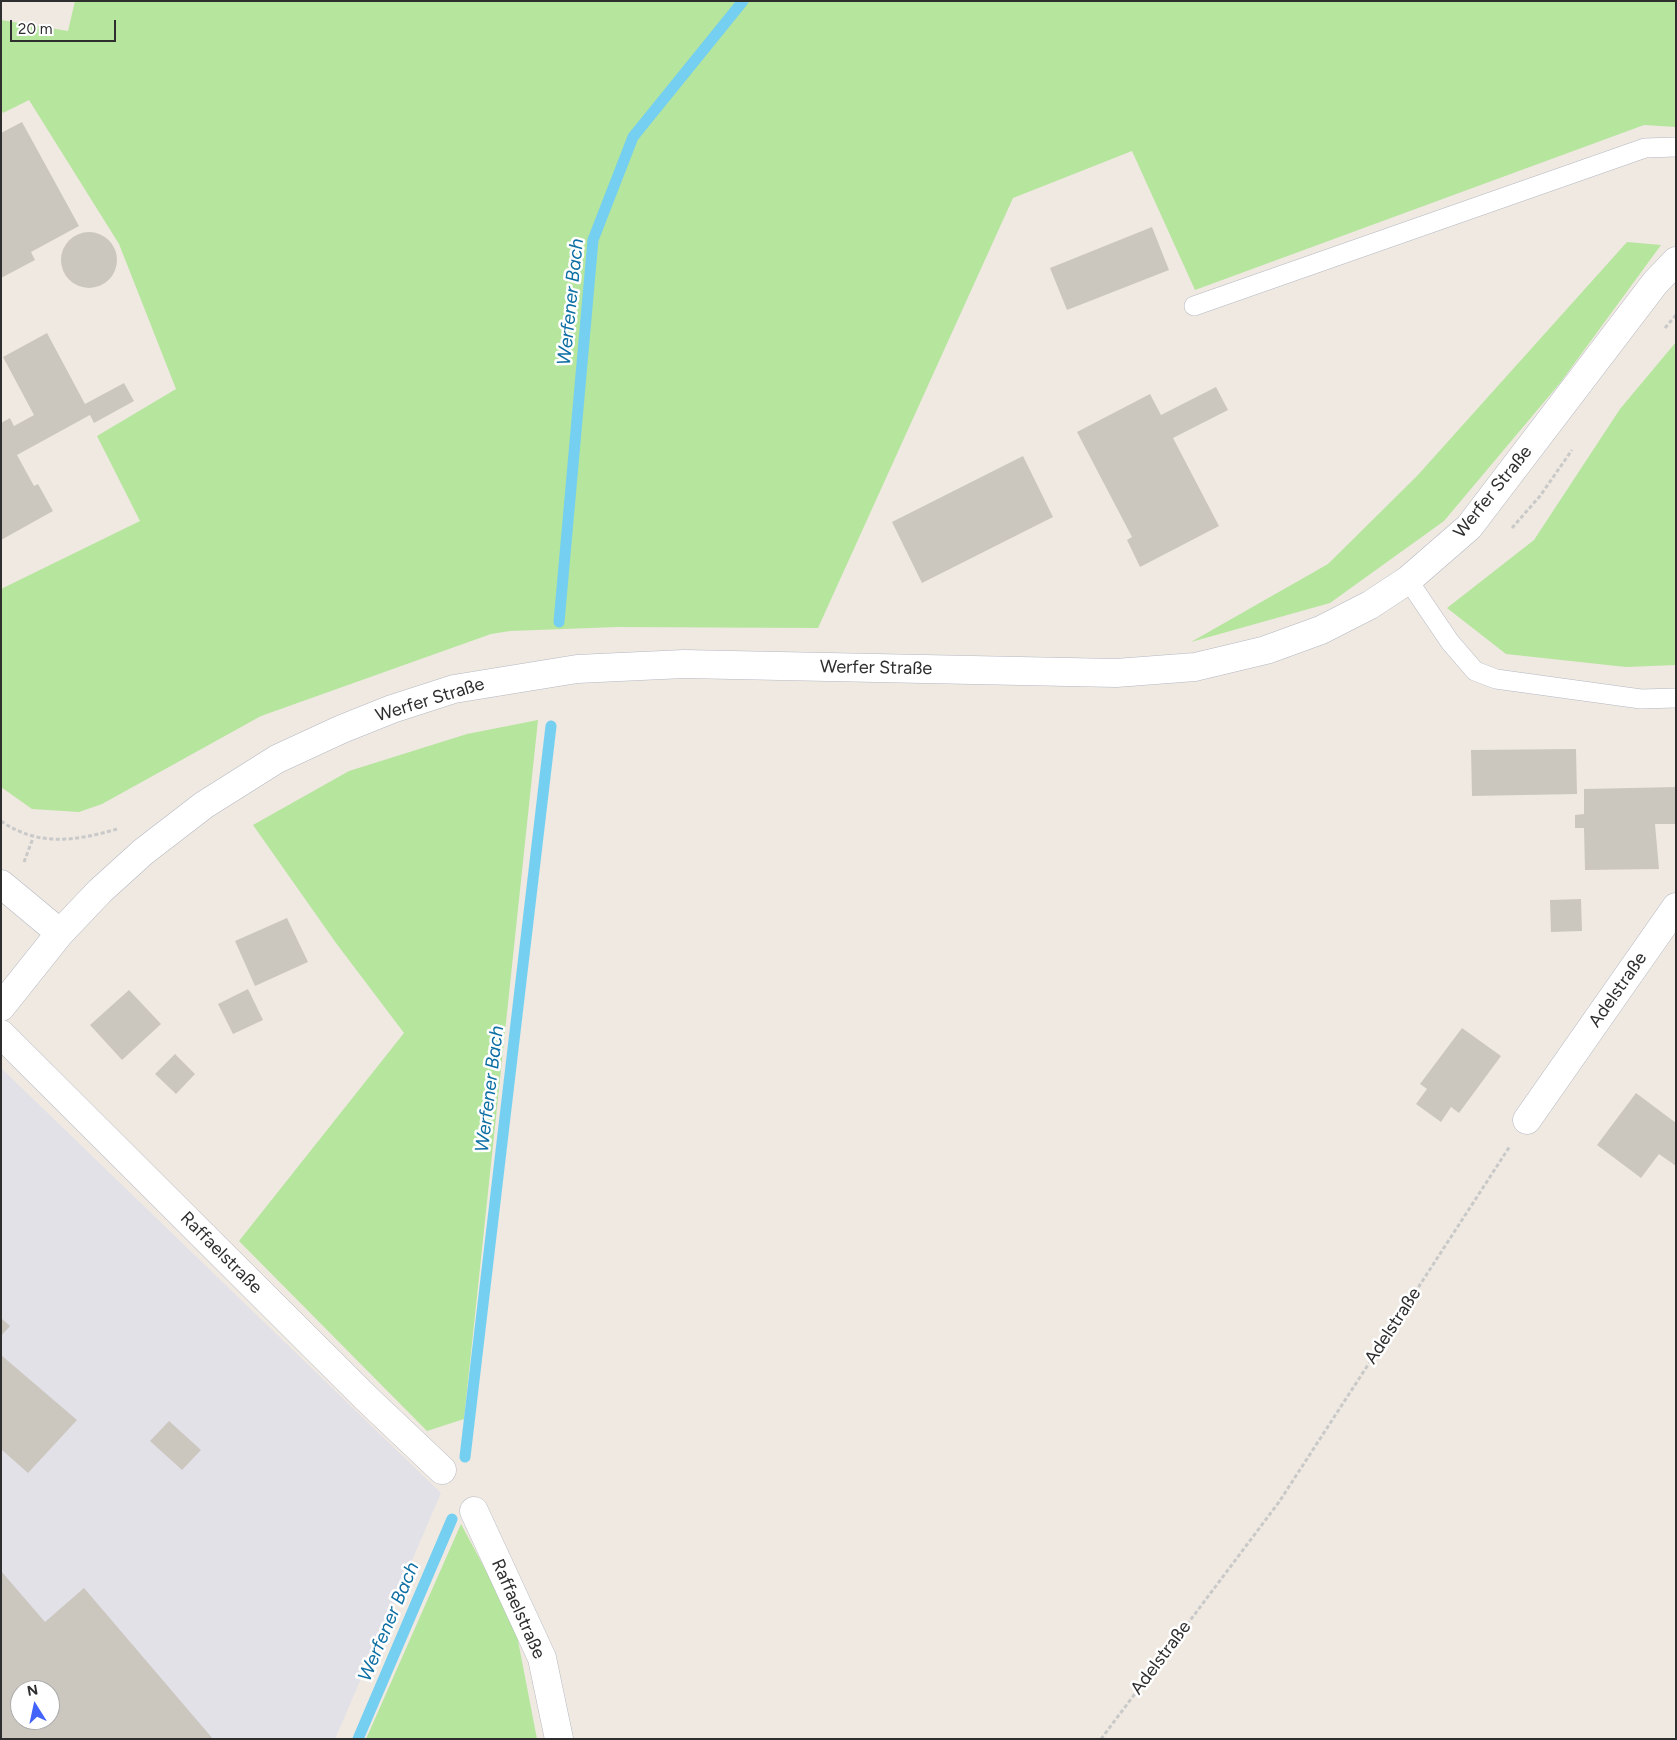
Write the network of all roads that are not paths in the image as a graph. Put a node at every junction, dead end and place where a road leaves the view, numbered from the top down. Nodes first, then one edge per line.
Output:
1 (1676, 147) edge
2 (1676, 261) edge
3 (1194, 306) dead end
4 (1408, 580) junction
5 (1676, 698) edge
6 (2, 886) edge
7 (1676, 907) edge
8 (60, 933) junction
9 (1, 1006) edge
10 (1, 1034) edge
11 (1527, 1120) road end
12 (442, 1470) dead end
13 (474, 1511) dead end
14 (559, 1739) edge

1 - 3 lane
2 - 4 street, Werfer Straße
4 - 5 lane
4 - 8 street, Werfer Straße
6 - 8 street
7 - 11 street, Adelstraße
8 - 9 street, Werfer Straße
10 - 12 street, Raffaelstraße
13 - 14 street, Raffaelstraße

